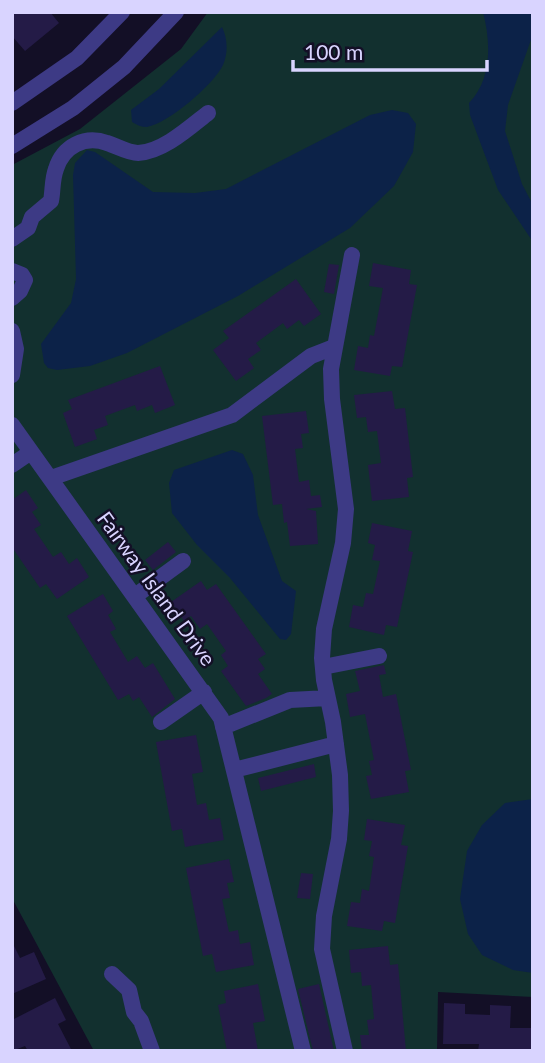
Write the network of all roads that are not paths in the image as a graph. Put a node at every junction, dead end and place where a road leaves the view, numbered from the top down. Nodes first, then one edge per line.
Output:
1 (122, 12) edge
2 (176, 12) edge
3 (12, 103) edge
4 (208, 113) dead end
5 (12, 146) edge
6 (12, 239) edge
7 (352, 256) dead end
8 (12, 271) edge
9 (12, 298) edge
10 (12, 331) edge
11 (334, 347) junction
12 (12, 375) edge
13 (12, 425) edge
14 (32, 452) junction
15 (12, 465) edge
16 (51, 478) junction
17 (183, 561) dead end
18 (135, 596) junction
19 (379, 656) dead end
20 (323, 667) junction
21 (204, 692) junction
22 (328, 698) junction
23 (161, 722) dead end
24 (223, 727) junction
25 (336, 744) junction
26 (233, 769) junction
27 (112, 974) dead end
28 (152, 1051) edge
29 (303, 1051) edge
30 (345, 1051) edge

1 - 3 street
2 - 5 street
4 - 6 street
7 - 11 street
8 - 9 street
10 - 12 street
11 - 16 street
11 - 20 street
13 - 14 street, Fairway Island Drive
14 - 15 street
14 - 16 street, Fairway Island Drive
16 - 18 street, Fairway Island Drive
17 - 18 street
18 - 21 street, Fairway Island Drive
19 - 20 street
20 - 22 street
21 - 23 street
21 - 24 street, Fairway Island Drive
22 - 24 street
22 - 25 street
24 - 26 street, Fairway Island Drive
25 - 26 street
25 - 30 street
26 - 29 street, Fairway Island Drive
27 - 28 street

